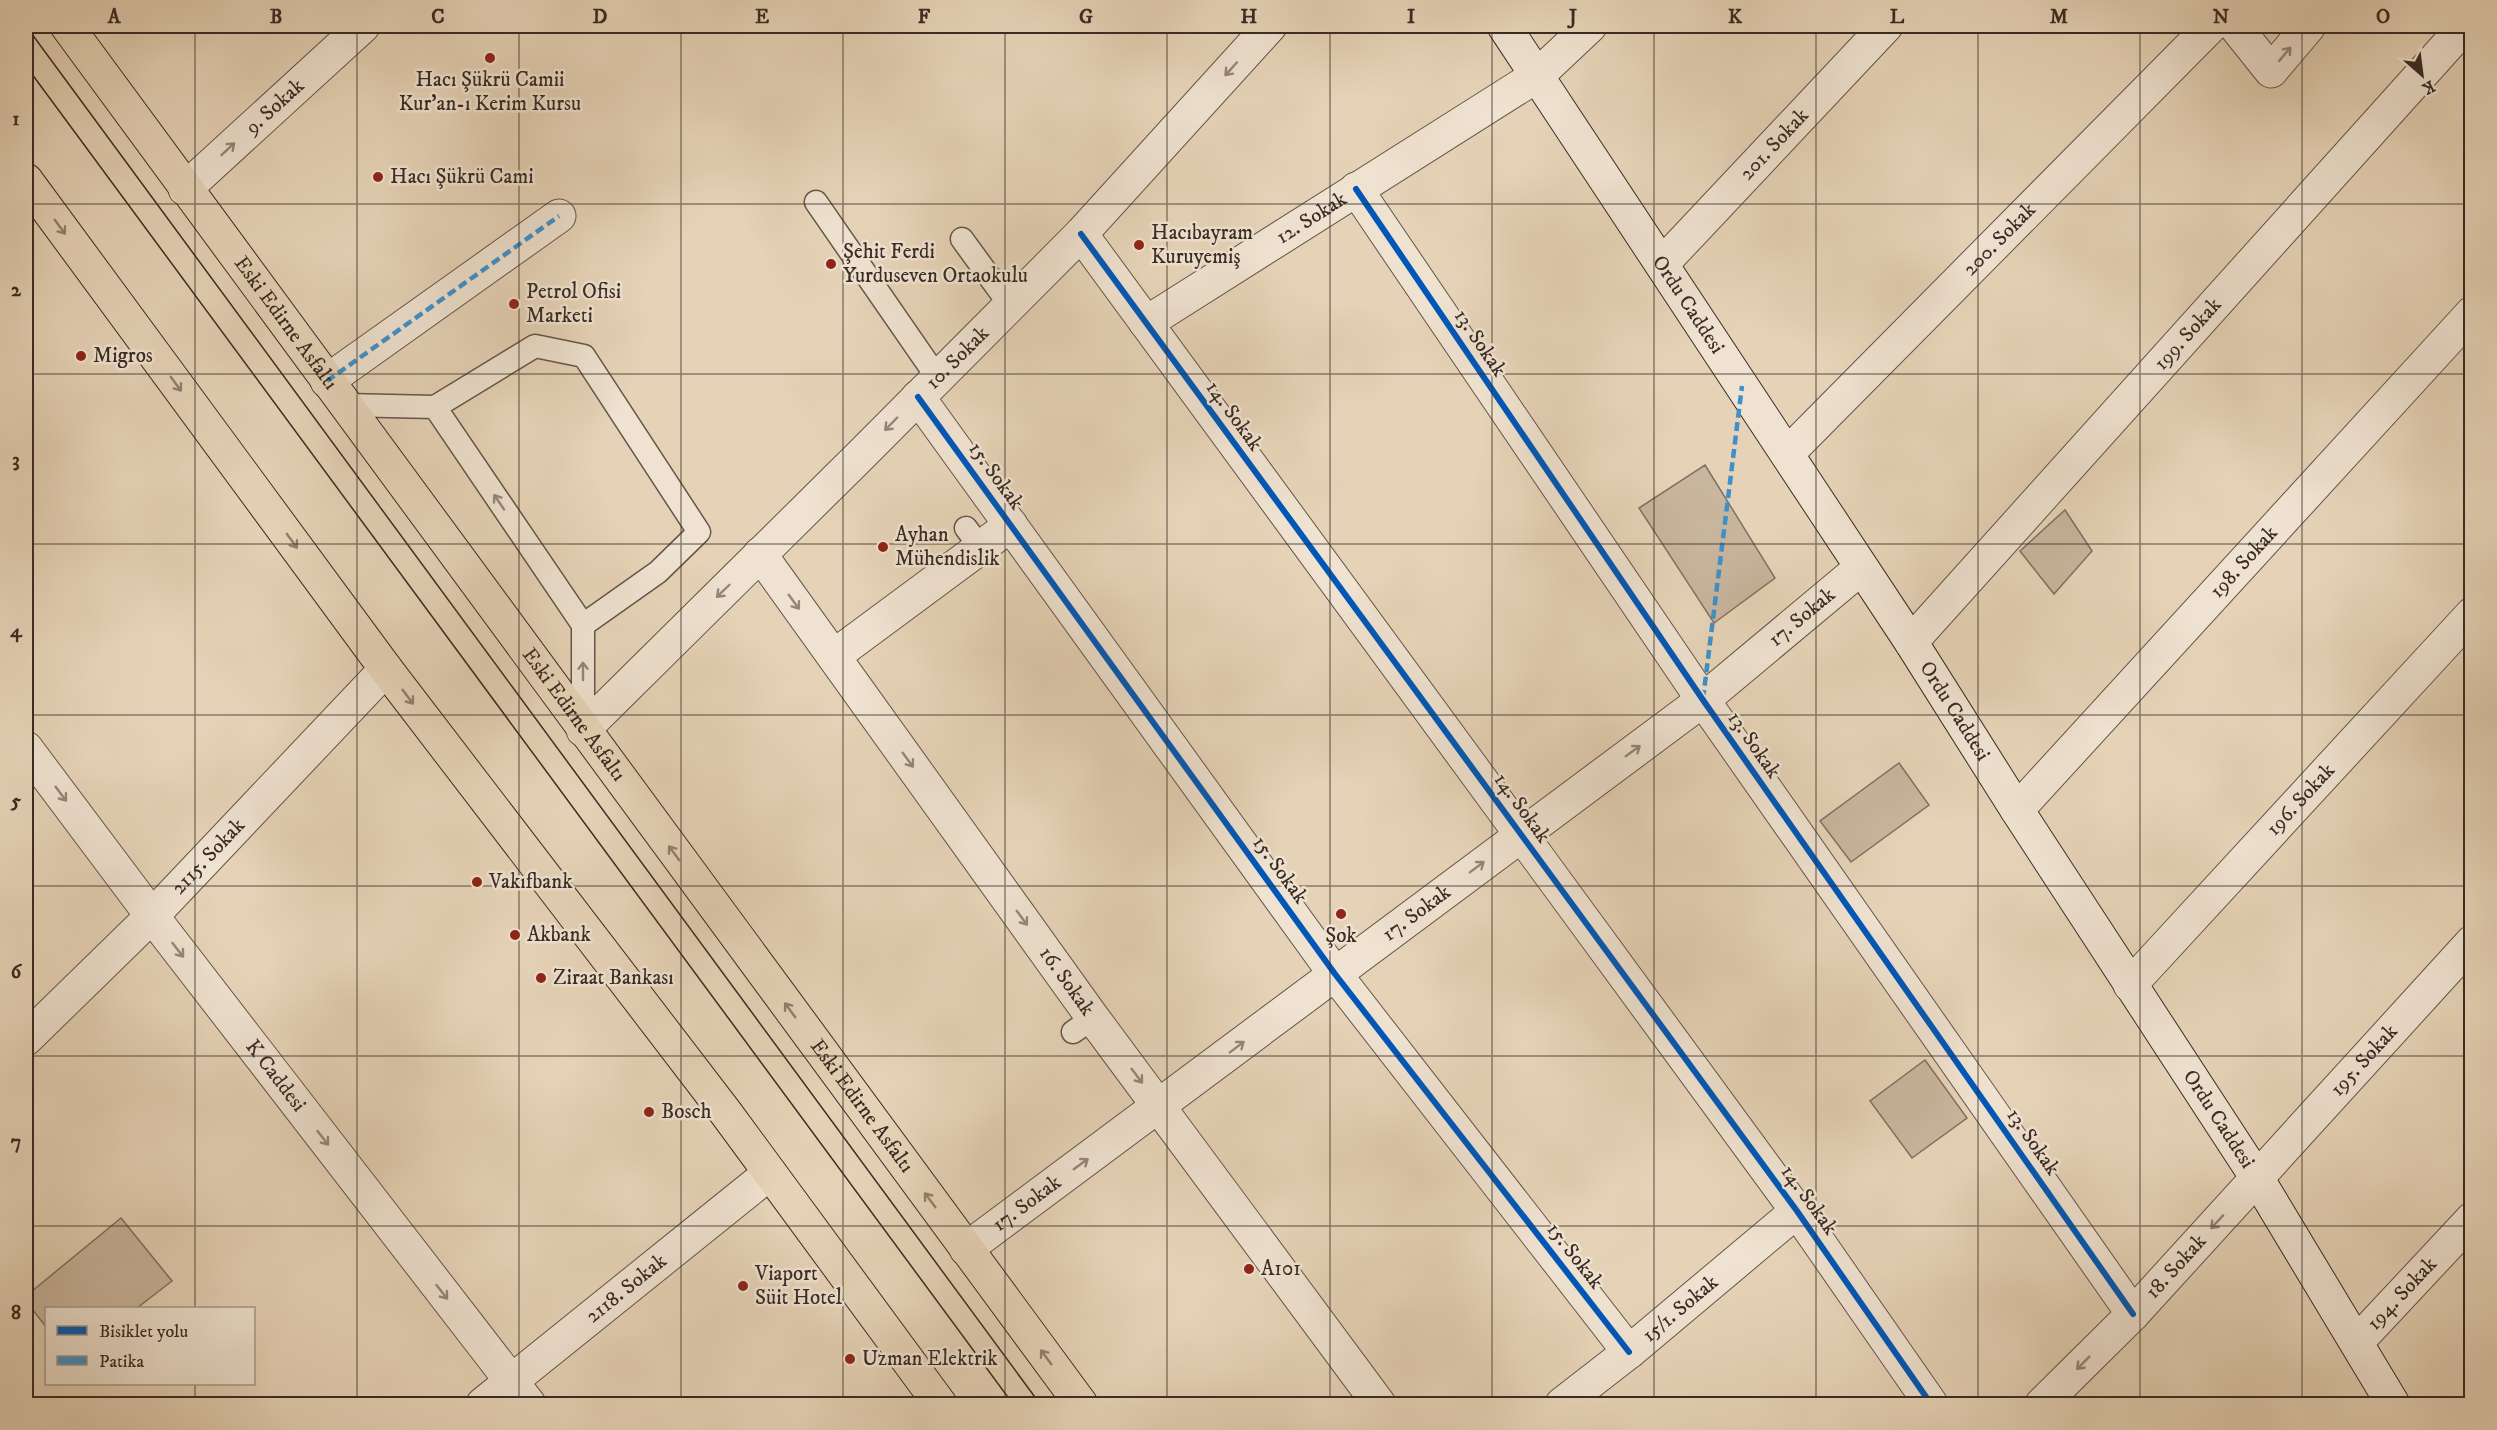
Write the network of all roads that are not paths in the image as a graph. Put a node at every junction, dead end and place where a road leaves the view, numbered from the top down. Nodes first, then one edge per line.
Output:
1 (67, 26) edge
2 (363, 26) edge
3 (1503, 26) edge
4 (1590, 26) edge
5 (1886, 26) edge
6 (2211, 26) edge
7 (2235, 26) edge
8 (2309, 26) edge
9 (2464, 26) edge
10 (1265, 28) edge
11 (1538, 75) junction
12 (26, 180) edge
13 (185, 189) junction
14 (1356, 189) junction
15 (816, 202) dead end
16 (559, 216) dead end
17 (1081, 234) junction
18 (962, 238) dead end
19 (1662, 264) junction
20 (1010, 304) junction
21 (2472, 313) edge
22 (1146, 323) junction
23 (928, 387) junction
24 (335, 393) junction
25 (435, 407) junction
26 (1787, 454) junction
27 (1011, 525) junction
28 (760, 554) junction
29 (1861, 568) junction
30 (2472, 614) edge
31 (583, 625) junction
32 (1911, 642) junction
33 (834, 656) junction
34 (386, 669) junction
35 (1702, 700) junction
36 (583, 730) junction
37 (26, 748) edge
38 (2017, 810) junction
39 (1520, 834) junction
40 (152, 915) junction
41 (2472, 942) edge
42 (1335, 974) junction
43 (2130, 985) junction
44 (26, 1039) edge
45 (1160, 1105) junction
46 (770, 1173) junction
47 (2257, 1178) junction
48 (1797, 1211) junction
49 (2472, 1219) edge
50 (966, 1248) junction
51 (2133, 1314) junction
52 (2357, 1342) junction
53 (1629, 1352) junction
54 (520, 1393) edge
55 (2391, 1403) edge
56 (483, 1404) edge
57 (940, 1404) edge
58 (1081, 1404) edge
59 (1379, 1404) edge
60 (1563, 1404) edge
61 (1931, 1404) edge
62 (2042, 1404) edge

1 - 13 main road, Eski Edirne Asfaltı
13 -> 2 street, 9. Sokak
3 - 11 street, Ordu Caddesi
4 - 11 street, 12. Sokak
5 - 19 street, 201. Sokak
6 - 26 street, 200. Sokak
7 -> 8 street
9 - 32 street, 199. Sokak
10 -> 17 street, 10. Sokak
11 - 14 street, 12. Sokak
11 - 19 street, Ordu Caddesi
12 -> 34 main road
13 - 24 main road, Eski Edirne Asfaltı
14 - 22 street, 12. Sokak
14 - 35 street, 13. Sokak
15 - 23 lane
16 - 24 street
17 - 20 street, 10. Sokak
17 - 22 street, 14. Sokak
18 - 20 lane
19 - 26 street, Ordu Caddesi
20 - 23 street, 10. Sokak
21 - 38 street, 198. Sokak
22 - 39 street, 14. Sokak
23 - 27 street, 15. Sokak
23 -> 28 street, 10. Sokak
24 - 25 lane
24 - 36 main road, Eski Edirne Asfaltı
31 -> 25 lane
25 - 31 lane
26 - 29 street, Ordu Caddesi
27 - 33 street
27 - 42 street, 15. Sokak
28 -> 33 street, 16. Sokak
28 -> 36 street, 10. Sokak
29 - 32 street, Ordu Caddesi
29 - 35 street, 17. Sokak
30 - 43 street, 196. Sokak
36 -> 31 lane
32 - 38 street, Ordu Caddesi
33 -> 45 street, 16. Sokak
34 - 40 street, 2115. Sokak
34 -> 46 main road
39 -> 35 street, 17. Sokak
35 - 51 street, 13. Sokak
50 -> 36 main road, Eski Edirne Asfaltı
37 -> 40 street, K Caddesi
38 - 43 street, Ordu Caddesi
42 -> 39 street, 17. Sokak
39 - 48 street, 14. Sokak
40 - 44 street, 2115. Sokak
40 -> 54 street, K Caddesi
41 - 47 street, 195. Sokak
45 -> 42 street, 17. Sokak
42 - 53 street, 15. Sokak
43 - 47 street, Ordu Caddesi
50 -> 45 street, 17. Sokak
45 - 59 street, 16. Sokak
46 - 54 street, 2118. Sokak
46 - 57 main road
47 -> 51 street, 18. Sokak
47 - 52 street, Ordu Caddesi
48 - 53 street, 15/1. Sokak
48 - 61 street, 14. Sokak
49 - 52 street, 194. Sokak
58 -> 50 main road, Eski Edirne Asfaltı
51 -> 62 street, 18. Sokak
52 - 55 street, Ordu Caddesi
53 - 60 street, 15/1. Sokak
54 - 56 street, 2118. Sokak

